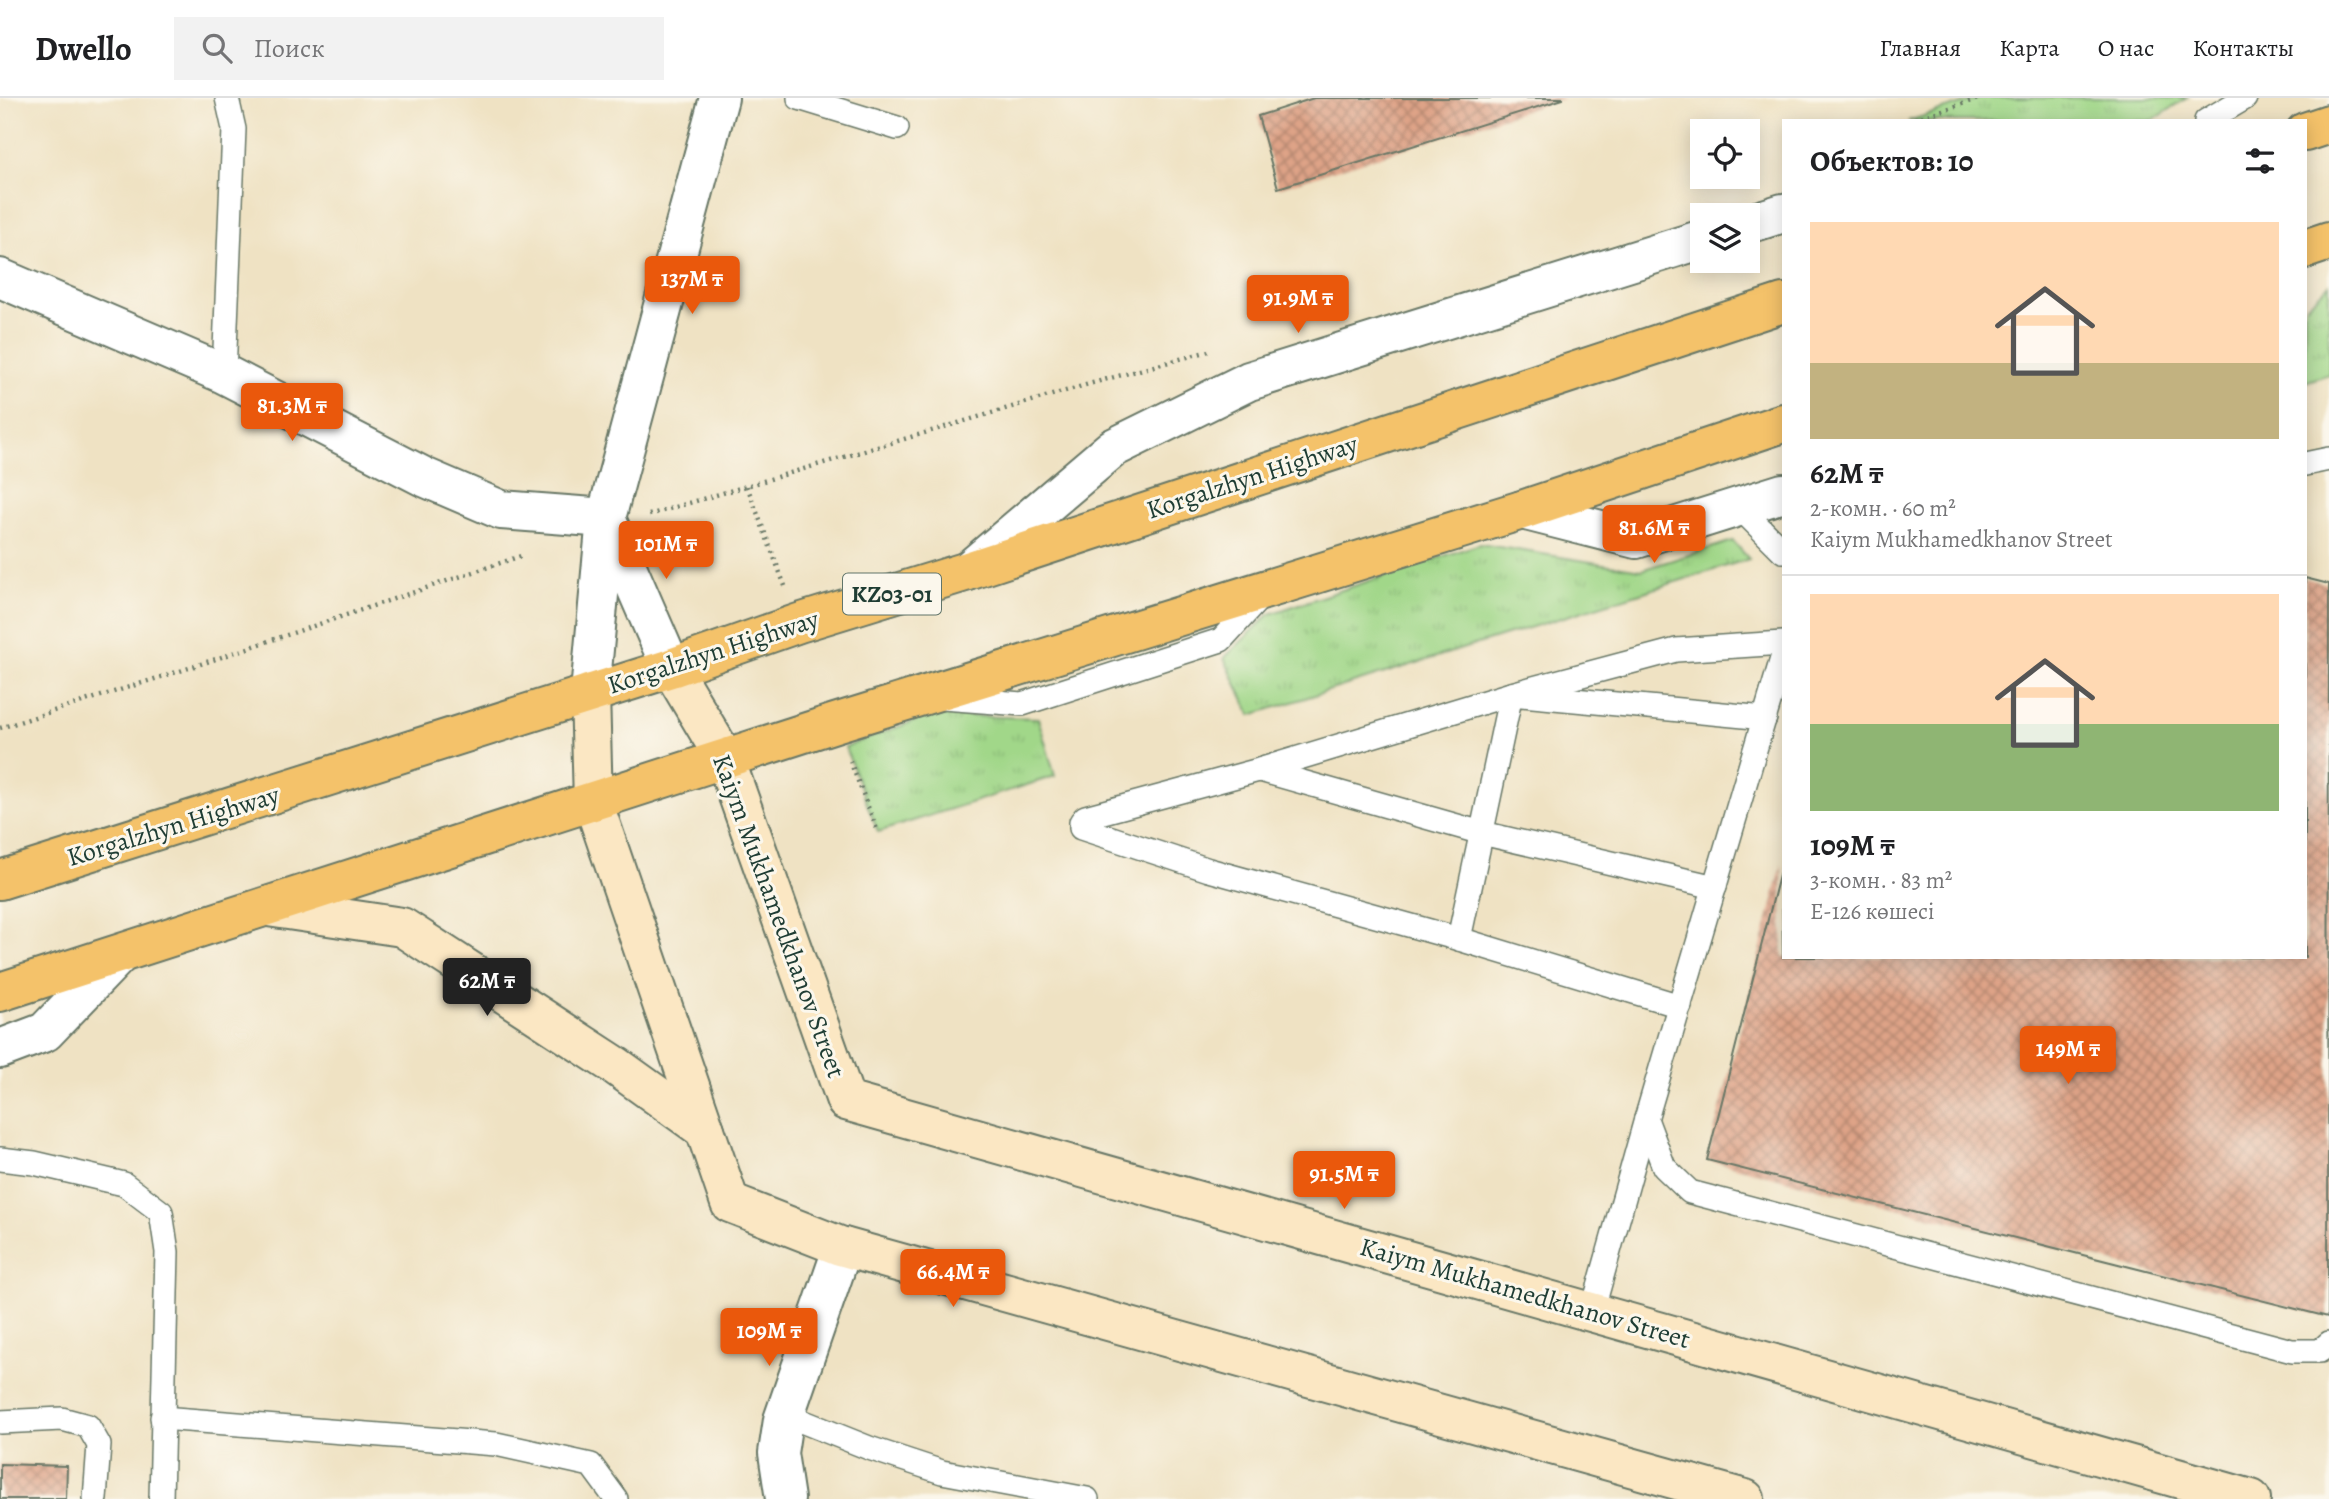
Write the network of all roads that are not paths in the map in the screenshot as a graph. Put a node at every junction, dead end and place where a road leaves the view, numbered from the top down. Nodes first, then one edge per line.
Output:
1 (227, 98) edge
2 (719, 98) edge
3 (799, 98) edge
4 (2245, 98) edge
5 (2209, 119) edge
6 (2329, 124) edge
7 (897, 128) dead end
8 (2307, 131) edge
9 (1782, 213) edge
10 (1760, 220) edge
11 (1690, 243) edge
12 (2329, 243) edge
13 (2307, 248) edge
14 (2307, 265) edge
15 (0, 278) edge
16 (1782, 303) edge
17 (224, 374) junction
18 (1782, 423) edge
19 (2329, 458) edge
20 (2307, 464) edge
21 (1782, 492) edge
22 (1738, 506) junction
23 (1522, 510) junction
24 (608, 522) junction
25 (1782, 550) edge
26 (968, 571) junction
27 (1782, 643) edge
28 (1782, 658) edge
29 (671, 668) junction
30 (590, 693) junction
31 (1511, 694) junction
32 (1765, 718) junction
33 (725, 759) junction
34 (1259, 770) junction
35 (593, 802) junction
36 (1482, 833) junction
37 (0, 880) edge
38 (1715, 887) junction
39 (268, 907) junction
40 (1459, 939) junction
41 (118, 956) junction
42 (0, 992) edge
43 (1680, 1006) junction
44 (0, 1049) edge
45 (1646, 1119) junction
46 (705, 1130) junction
47 (0, 1159) edge
48 (844, 1247) junction
49 (1592, 1312) junction
50 (2329, 1343) edge
51 (784, 1414) junction
52 (162, 1418) junction
53 (0, 1422) edge
54 (95, 1499) edge
55 (161, 1499) edge
56 (616, 1499) edge
57 (785, 1499) edge
58 (1087, 1499) edge
59 (1745, 1499) edge
60 (2251, 1499) edge

1 - 17 lane
2 - 24 street
3 - 7 lane
4 - 5 lane
6 - 8 main road
9 - 10 street
11 - 26 street
12 - 13 main road
12 - 14 street
15 - 17 street
16 - 26 main road, Korgalzhyn Highway / KZ03-01
17 - 24 street
18 - 23 main road
19 - 20 lane
21 - 22 street
22 - 23 street
22 - 25 lane
23 - 33 main road
24 - 29 street
24 - 30 street
26 - 29 main road, Korgalzhyn Highway / KZ03-01
27 - 31 lane
28 - 32 lane
29 - 30 main road, Korgalzhyn Highway / KZ03-01
29 - 33 main road, Kaiym Mukhamedkhanov Street
30 - 35 main road
30 - 37 main road, Korgalzhyn Highway / KZ03-01
31 - 32 lane
31 - 34 lane
31 - 36 lane
32 - 38 lane
33 - 35 main road
33 - 49 main road, Kaiym Mukhamedkhanov Street
34 - 36 lane
34 - 40 lane
35 - 39 main road
35 - 46 main road
36 - 38 lane
36 - 40 lane
38 - 43 lane
39 - 41 main road
39 - 46 main road
40 - 43 lane
41 - 42 main road
41 - 44 street
43 - 45 lane
45 - 49 lane
45 - 50 lane
46 - 48 main road
47 - 52 lane
48 - 51 street
48 - 59 main road
49 - 60 main road, Kaiym Mukhamedkhanov Street
51 - 57 street
51 - 58 lane
52 - 55 lane
52 - 56 lane
53 - 54 lane

